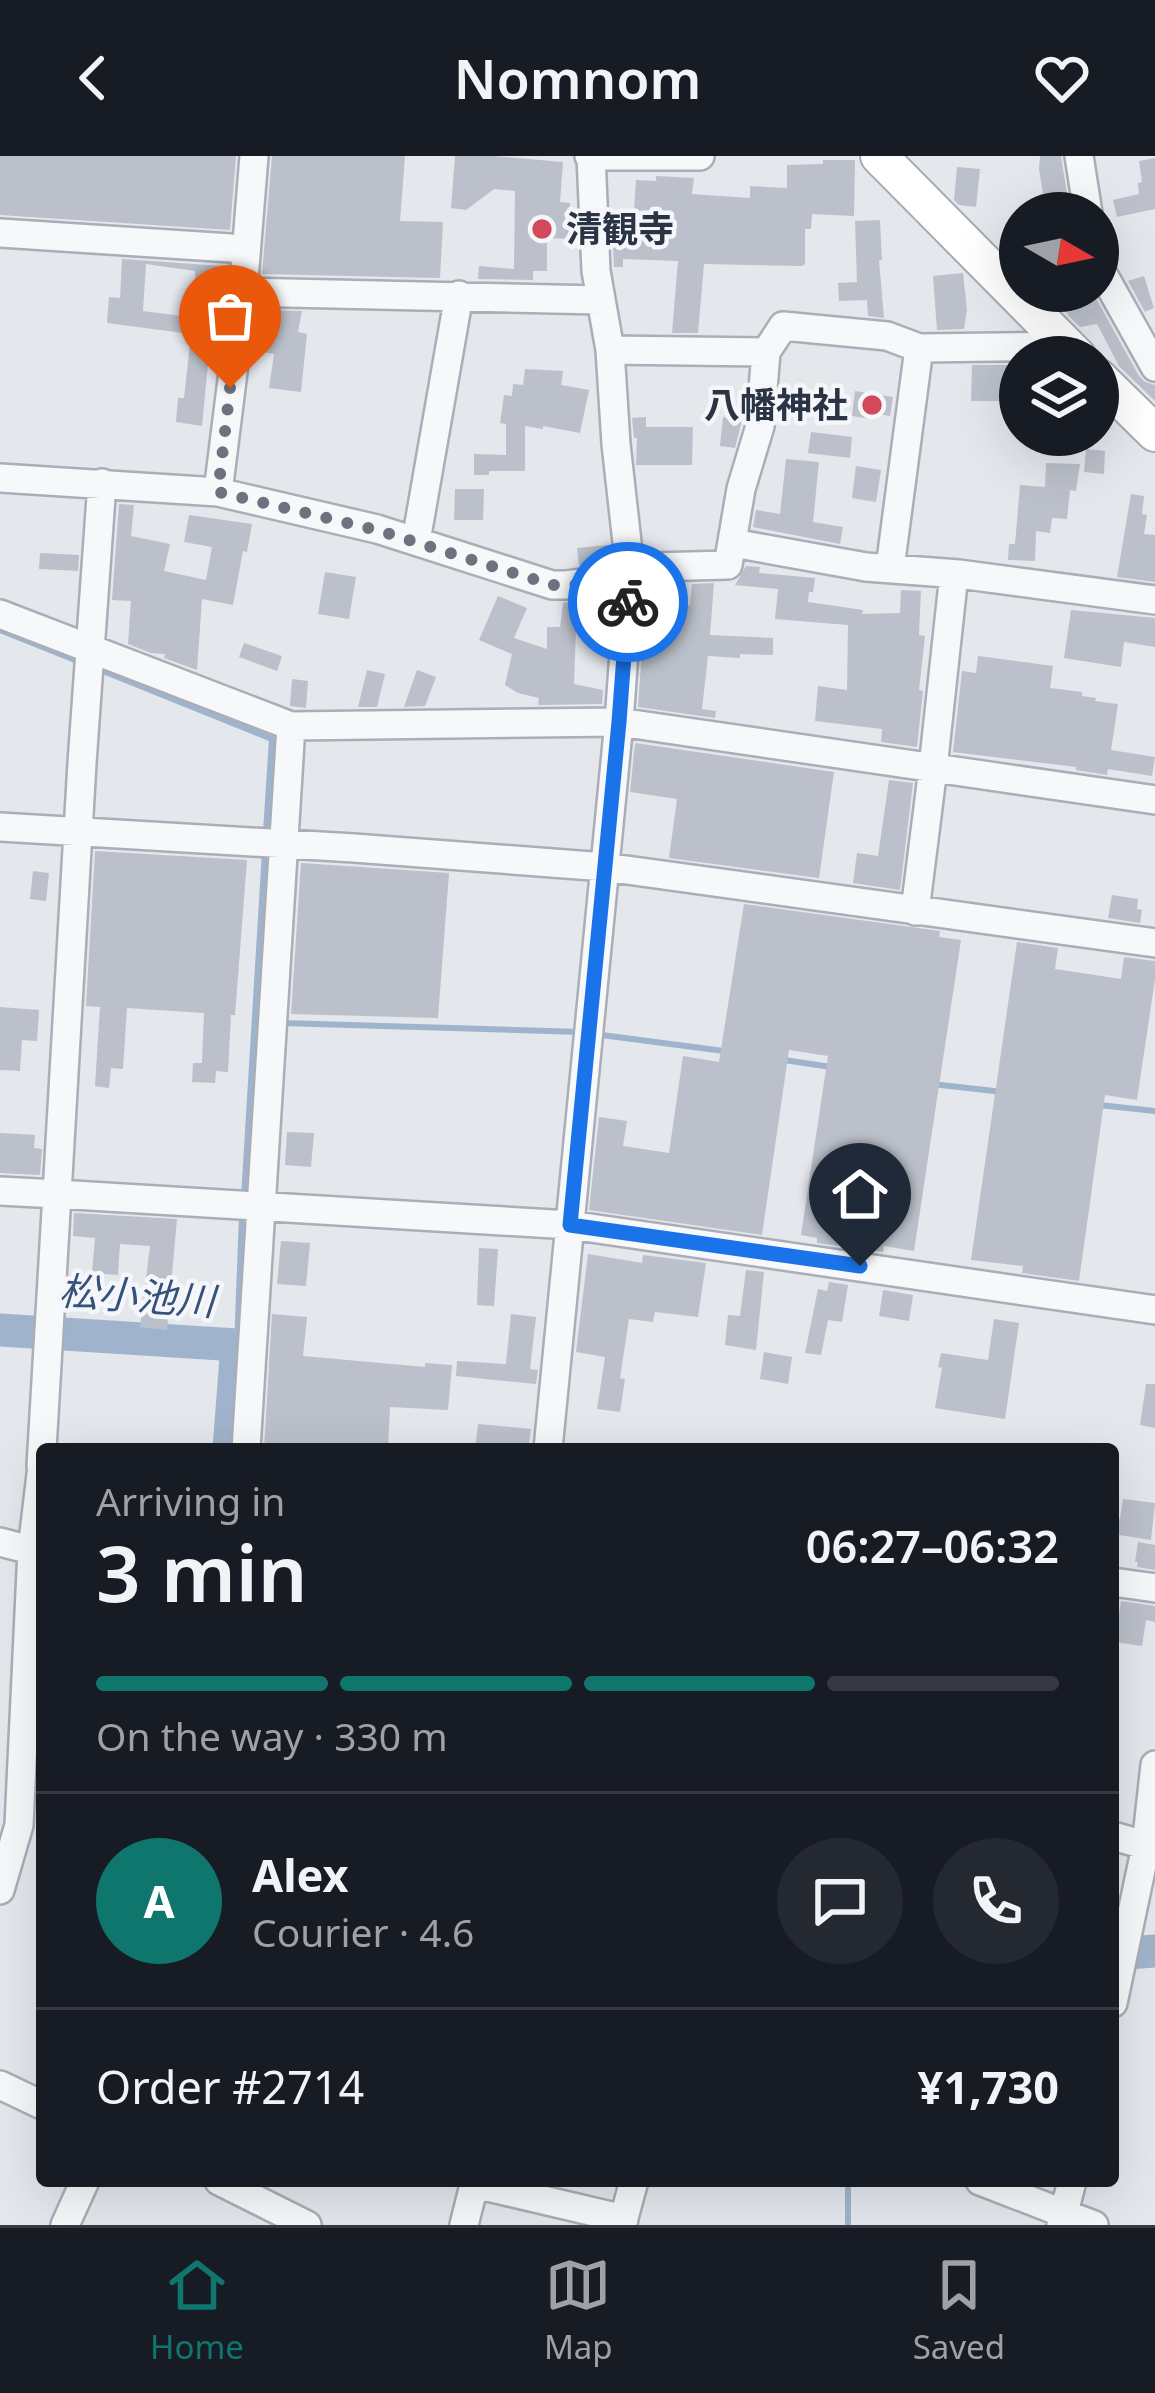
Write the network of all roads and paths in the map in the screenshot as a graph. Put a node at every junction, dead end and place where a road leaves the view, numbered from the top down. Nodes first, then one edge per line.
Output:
1 (254, 156) edge
2 (700, 156) edge
3 (879, 156) edge
4 (1078, 156) edge
5 (590, 157) edge
6 (1084, 192) edge
7 (0, 232) edge
8 (246, 250) junction
9 (243, 292) junction
10 (459, 296) junction
11 (600, 300) junction
12 (1119, 303) edge
13 (1056, 336) edge
14 (919, 348) junction
15 (610, 350) junction
16 (999, 350) edge
17 (766, 352) junction
18 (1155, 368) edge
19 (1119, 398) edge
20 (1155, 433) edge
21 (0, 478) edge
22 (102, 483) junction
23 (218, 492) junction
24 (416, 542) junction
25 (734, 543) junction
26 (890, 568) junction
27 (631, 569) junction
28 (954, 574) junction
29 (1155, 599) edge
30 (0, 614) edge
31 (90, 660) junction
32 (619, 722) junction
33 (291, 726) junction
34 (933, 768) junction
35 (1155, 800) edge
36 (0, 827) edge
37 (80, 832) junction
38 (271, 845) junction
39 (604, 866) junction
40 (914, 911) junction
41 (1155, 943) edge
42 (0, 1191) edge
43 (57, 1194) junction
44 (260, 1207) junction
45 (570, 1225) junction
46 (1155, 1310) edge
47 (42, 1443) edge
48 (246, 1443) edge
49 (549, 1443) edge
50 (0, 1542) edge
51 (36, 1552) edge
52 (36, 1568) edge
53 (1119, 1583) edge
54 (1155, 1588) edge
55 (1155, 1765) edge
56 (20, 1825) edge
57 (1119, 1838) edge
58 (1151, 1847) edge
59 (0, 1890) edge
60 (1123, 1928) edge
61 (1119, 1978) edge
62 (0, 2085) edge
63 (36, 2102) edge
64 (83, 2187) edge
65 (234, 2187) edge
66 (474, 2187) edge
67 (494, 2187) edge
68 (632, 2187) edge
69 (993, 2187) edge
70 (1071, 2187) edge
71 (1063, 2220) edge
72 (623, 2222) edge
73 (65, 2225) edge
74 (308, 2225) edge
75 (464, 2225) edge
76 (1094, 2225) edge

1 - 8 street
2 - 5 street
3 - 13 main road
4 - 6 street
5 - 11 street
7 - 8 street
8 - 9 street
9 - 10 street
9 - 23 street
10 - 11 street
10 - 24 street
11 - 15 street
12 - 18 street
14 - 16 street
14 - 17 street
14 - 26 street
15 - 17 street
15 - 27 street
17 - 25 street
19 - 20 main road
21 - 22 street
22 - 23 street
22 - 31 street
23 - 24 street
24 - 27 street
25 - 26 street
25 - 27 street
26 - 28 street
27 - 32 street
28 - 29 street
28 - 34 street
30 - 31 street
31 - 33 street
31 - 37 street
32 - 33 street
32 - 34 street
32 - 39 street
33 - 38 street
34 - 35 street
34 - 40 street
36 - 37 street
37 - 38 street
37 - 43 street
38 - 39 street
38 - 44 street
39 - 40 street
39 - 45 street
40 - 41 street
42 - 43 street
43 - 44 street
43 - 47 street
44 - 45 street
44 - 48 street
45 - 46 street
45 - 49 street
50 - 51 street
52 - 56 street
53 - 54 street
55 - 58 street
56 - 59 street
57 - 58 street
58 - 60 street
60 - 61 street
62 - 63 street
64 - 73 street
65 - 74 street
66 - 75 street
67 - 72 street
68 - 72 street
69 - 71 street
70 - 71 street
71 - 76 street

